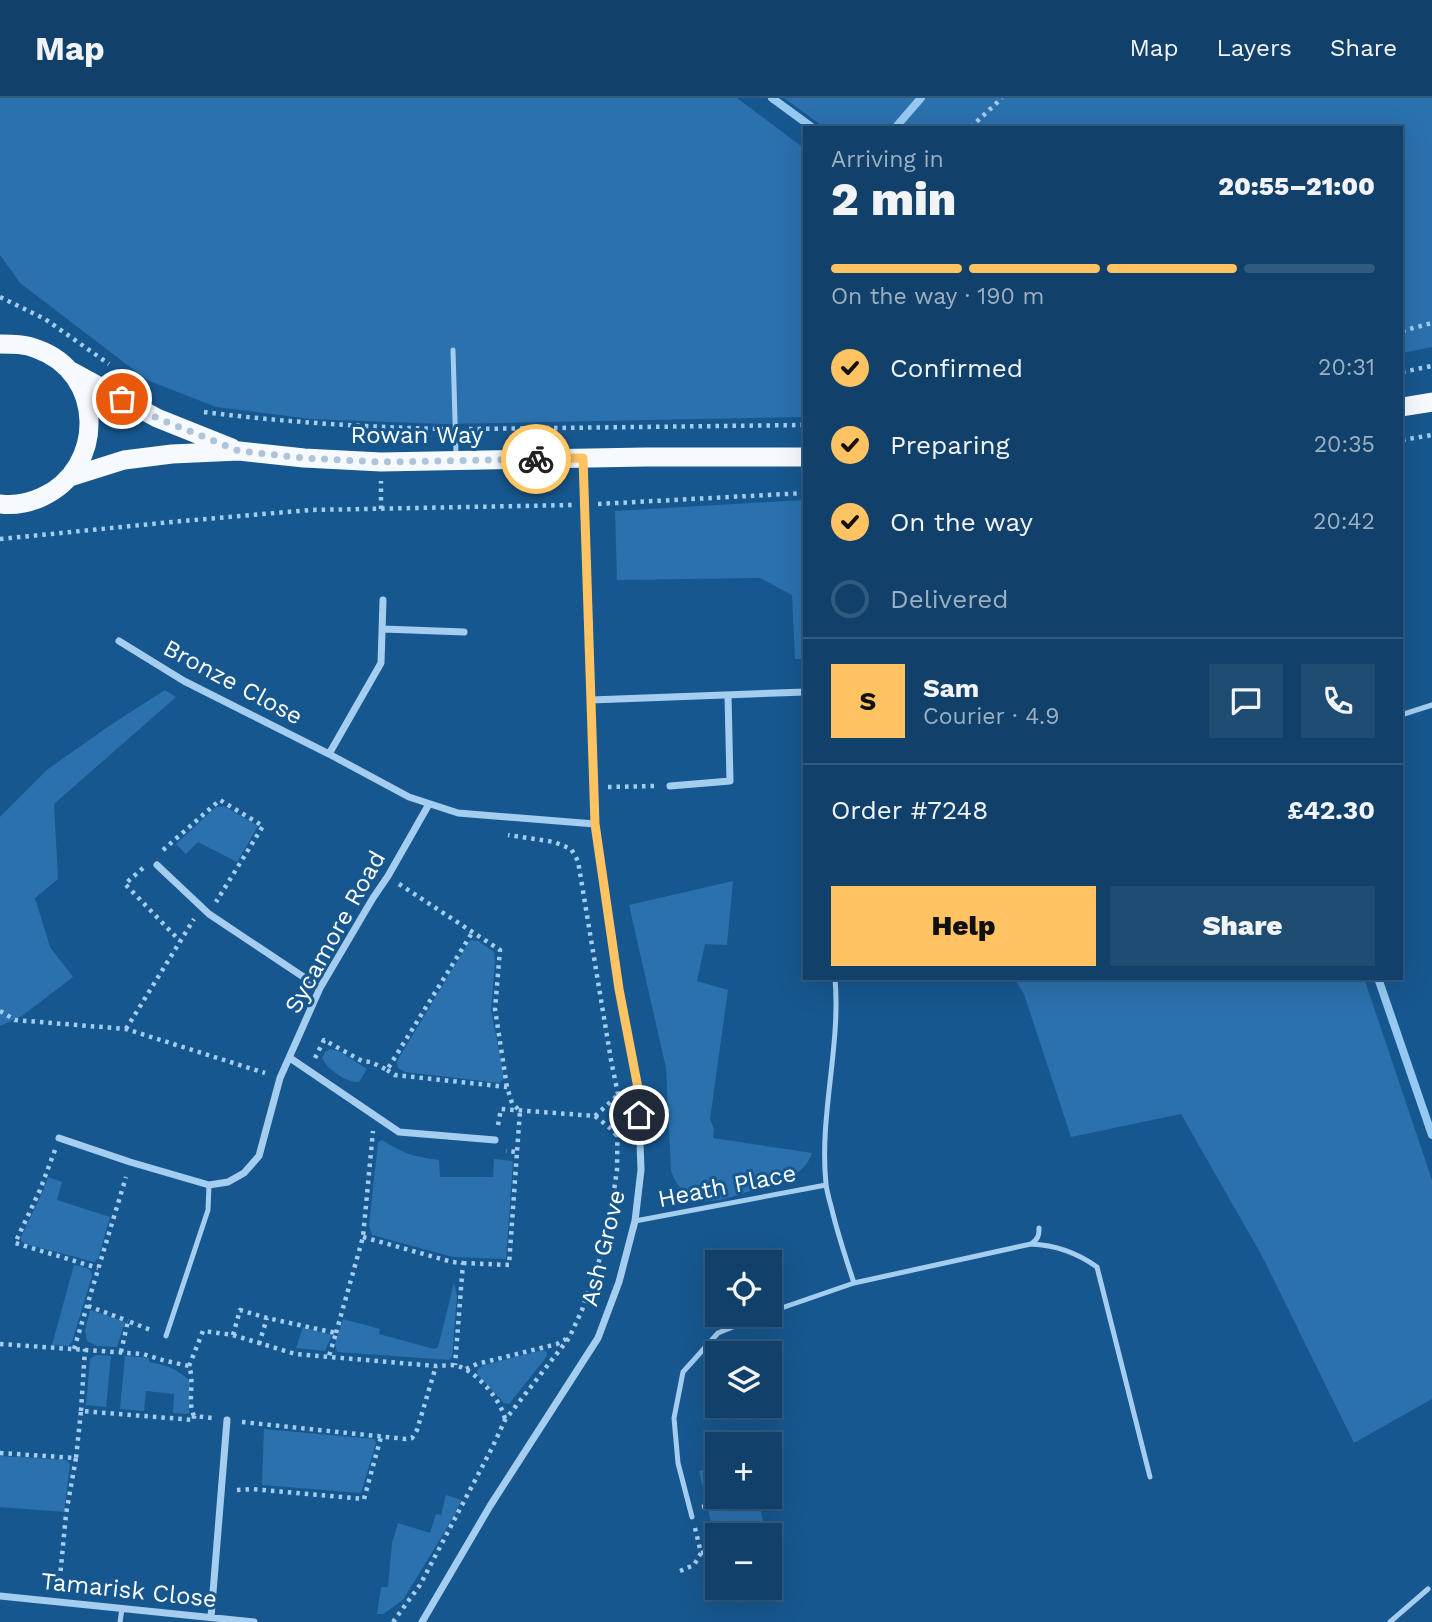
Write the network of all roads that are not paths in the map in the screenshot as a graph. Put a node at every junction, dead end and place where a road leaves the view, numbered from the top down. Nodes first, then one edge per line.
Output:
1 (0, 327) edge
2 (10, 344) edge
3 (453, 350) dead end
4 (69, 369) junction
5 (1432, 402) edge
6 (1403, 407) edge
7 (239, 451) junction
8 (803, 457) edge
9 (583, 458) junction
10 (457, 461) junction
11 (70, 477) junction
12 (0, 504) edge
13 (383, 600) dead end
14 (383, 629) junction
15 (464, 632) dead end
16 (119, 641) dead end
17 (803, 692) edge
18 (728, 696) junction
19 (591, 700) junction
20 (1432, 705) edge
21 (1404, 714) dead end
22 (329, 754) junction
23 (670, 786) road end
24 (429, 804) junction
25 (595, 824) junction
26 (154, 862) road end
27 (835, 980) edge
28 (320, 988) junction
29 (290, 1058) junction
30 (59, 1138) road end
31 (495, 1140) road end
32 (209, 1185) junction
33 (826, 1185) junction
34 (635, 1221) junction
35 (1039, 1227) dead end
36 (1031, 1244) junction
37 (853, 1283) junction
38 (782, 1308) edge
39 (733, 1327) edge
40 (166, 1336) road end
41 (227, 1420) road end
42 (1150, 1477) dead end
43 (692, 1517) road end
44 (1428, 1589) dead end
45 (0, 1596) edge
46 (122, 1609) junction
47 (211, 1617) junction
48 (120, 1622) edge
49 (254, 1622) edge
50 (422, 1622) edge
51 (1390, 1622) edge

1 - 2 highway, Rowan Way
2 - 4 highway, Rowan Way
3 - 10 lane
4 - 7 highway, Rowan Way
4 - 11 highway
5 - 6 highway
7 - 10 highway, Rowan Way
7 - 11 highway, Rowan Way
8 - 9 highway, Rowan Way
9 - 10 highway, Rowan Way
9 - 19 street, Ash Grove
11 - 12 highway
13 - 14 street
14 - 15 street
14 - 22 street
16 - 22 street, Bronze Close
17 - 18 street
18 - 19 street
18 - 23 street
19 - 25 street, Ash Grove
20 - 21 lane
22 - 24 street, Bronze Close
24 - 25 street
24 - 28 street, Sycamore Road
25 - 34 street, Ash Grove
26 - 28 street
27 - 33 lane, Heath Place
28 - 29 street, Sycamore Road
29 - 31 street
29 - 32 street, Sycamore Road
30 - 32 street
32 - 40 lane
33 - 34 lane, Heath Place
33 - 37 lane, Heath Place
34 - 50 street, Ash Grove
35 - 36 lane
36 - 37 lane
36 - 42 lane
37 - 38 lane
39 - 43 lane
41 - 47 street
44 - 51 lane
45 - 46 street, Tamarisk Close
46 - 47 street, Tamarisk Close
46 - 48 lane
47 - 49 street, Tamarisk Close

